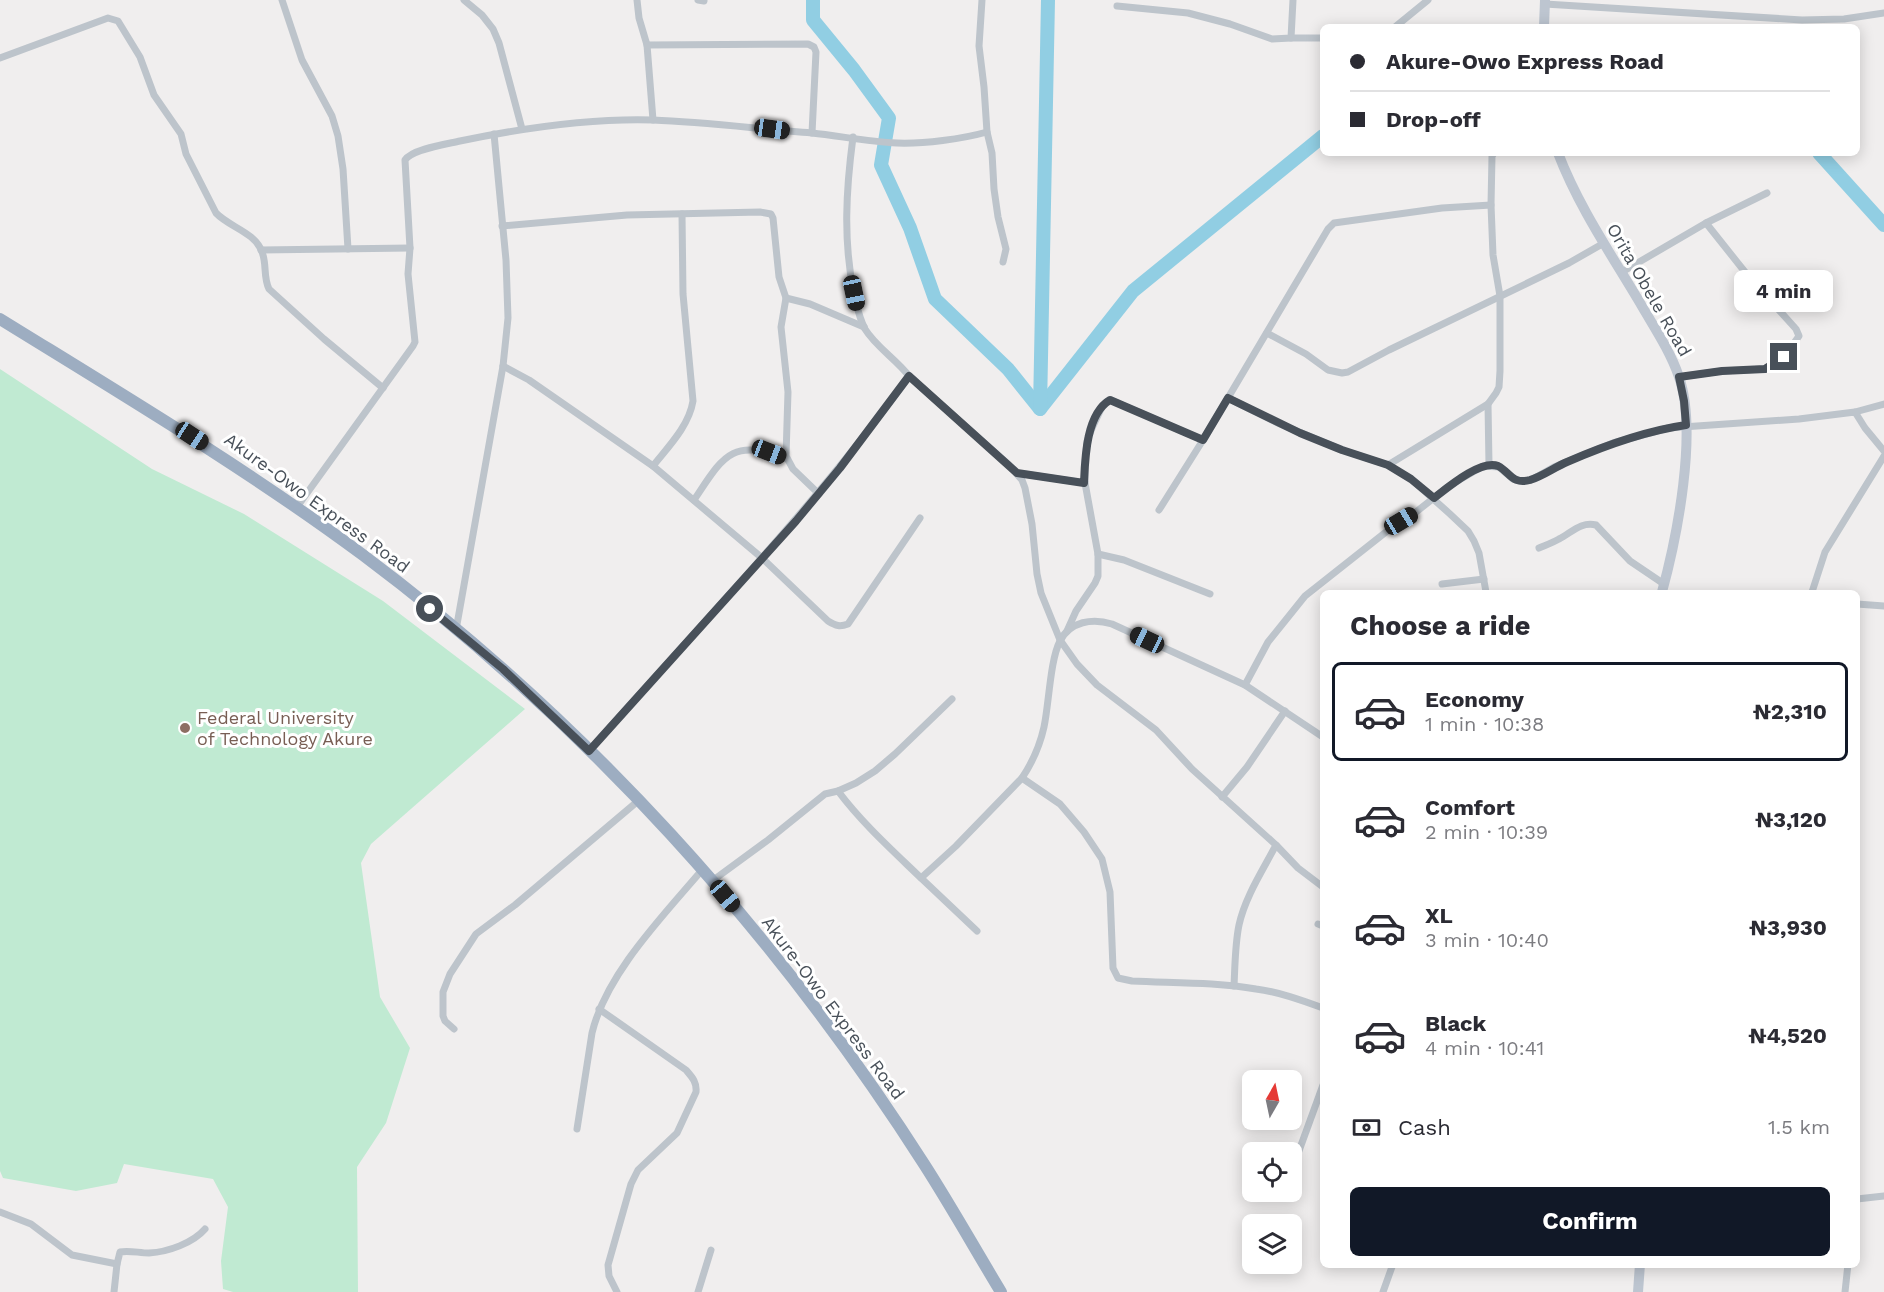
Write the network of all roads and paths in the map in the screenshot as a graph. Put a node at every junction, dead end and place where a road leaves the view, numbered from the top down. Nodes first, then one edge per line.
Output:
1 (282, 0) edge
2 (464, 0) edge
3 (637, 0) edge
4 (982, 0) edge
5 (1293, 0) edge
6 (1428, 0) edge
7 (1545, 2) edge
8 (1117, 6) dead end
9 (1884, 13) edge
10 (1399, 24) edge
11 (1544, 24) edge
12 (1291, 38) junction
13 (1320, 38) edge
14 (647, 45) junction
15 (0, 57) edge
16 (653, 120) junction
17 (522, 129) junction
18 (987, 132) junction
19 (812, 133) junction
20 (494, 134) junction
21 (853, 137) junction
22 (1492, 156) edge
23 (1559, 156) edge
24 (1767, 193) dead end
25 (1491, 205) junction
26 (682, 214) junction
27 (1706, 223) junction
28 (502, 226) junction
29 (1604, 243) junction
30 (410, 248) junction
31 (348, 249) junction
32 (261, 250) junction
33 (1003, 262) dead end
34 (1622, 272) junction
35 (1500, 296) junction
36 (786, 298) junction
37 (0, 319) edge
38 (864, 327) junction
39 (1267, 333) junction
40 (503, 366) junction
41 (909, 376) junction
42 (1679, 377) junction
43 (383, 388) junction
44 (1228, 398) junction
45 (1488, 404) junction
46 (1884, 404) edge
47 (1855, 412) junction
48 (1686, 425) junction
49 (1203, 440) junction
50 (1884, 454) edge
51 (787, 459) junction
52 (1388, 465) junction
53 (1489, 465) junction
54 (653, 466) junction
55 (1017, 473) junction
56 (1084, 483) junction
57 (819, 494) junction
58 (1434, 498) junction
59 (694, 500) junction
60 (297, 507) junction
61 (1159, 510) dead end
62 (921, 518) dead end
63 (1539, 548) dead end
64 (1098, 554) junction
65 (762, 558) junction
66 (1485, 579) junction
67 (1442, 584) dead end
68 (1663, 588) edge
69 (1486, 590) edge
70 (1813, 590) edge
71 (1210, 594) dead end
72 (1860, 604) edge
73 (1884, 606) edge
74 (456, 630) junction
75 (1066, 633) junction
76 (1060, 640) junction
77 (1245, 685) junction
78 (951, 699) dead end
79 (1285, 711) junction
80 (1320, 735) edge
81 (589, 751) junction
82 (1022, 778) junction
83 (838, 791) junction
84 (1222, 798) junction
85 (638, 801) junction
86 (1276, 845) junction
87 (702, 870) junction
88 (921, 878) junction
89 (712, 881) junction
90 (1320, 885) edge
91 (977, 931) dead end
92 (1234, 986) junction
93 (1320, 1007) edge
94 (599, 1009) junction
95 (454, 1029) dead end
96 (1320, 1093) edge
97 (577, 1129) dead end
98 (1302, 1143) edge
99 (1884, 1196) edge
100 (1860, 1199) edge
101 (0, 1212) edge
102 (0, 1217) edge
103 (15, 1217) junction
104 (205, 1229) dead end
105 (711, 1250) dead end
106 (117, 1264) junction
107 (1392, 1268) edge
108 (1640, 1268) edge
109 (1848, 1268) edge
110 (114, 1292) edge
111 (617, 1292) edge
112 (698, 1292) edge
113 (1001, 1292) edge
114 (1383, 1292) edge
115 (1638, 1292) edge
116 (1845, 1292) edge

1 - 31 street
2 - 17 street
3 - 14 street
4 - 18 street
5 - 12 street
6 - 10 street
7 - 9 street
7 - 11 main road
8 - 12 street
12 - 13 street
14 - 16 street
14 - 19 street
15 - 32 street
16 - 17 street
16 - 19 street
17 - 20 street
18 - 21 street
18 - 33 street
19 - 21 street
20 - 28 street
20 - 30 street
21 - 38 street
22 - 25 street
23 - 29 main road, Orita Obele Road
24 - 27 street
25 - 35 street
25 - 39 street
26 - 28 street
26 - 36 street
26 - 54 street
27 - 34 street
27 - 42 street
28 - 40 street
29 - 34 main road, Orita Obele Road
29 - 35 street
30 - 31 street
30 - 43 street
31 - 32 street
32 - 43 street
34 - 42 main road, Orita Obele Road
35 - 39 street
35 - 45 street
36 - 38 street
36 - 51 street
37 - 60 highway, Akure-Owo Express Road
38 - 41 street
39 - 44 street
40 - 54 street
40 - 74 street
41 - 55 street
41 - 57 street
42 - 48 main road, Orita Obele Road
43 - 60 street
44 - 49 street
44 - 52 street
45 - 52 street
45 - 53 street
46 - 47 street
47 - 48 street
47 - 50 street
48 - 53 street
48 - 68 main road, Orita Obele Road
49 - 56 street
49 - 61 street
50 - 70 street
51 - 57 street
51 - 59 street
52 - 58 street
53 - 58 street
54 - 59 street
55 - 56 street
55 - 76 street
56 - 64 street
57 - 65 street
58 - 66 street
58 - 77 street
59 - 65 street
60 - 74 highway, Akure-Owo Express Road
62 - 65 street
63 - 68 street
64 - 71 street
64 - 75 street
65 - 81 street
66 - 67 street
66 - 69 street
72 - 73 street
74 - 81 highway, Akure-Owo Express Road
75 - 76 street
75 - 77 street
76 - 82 street
76 - 84 street
77 - 79 street
78 - 83 street
79 - 80 street
79 - 84 street
81 - 85 highway, Akure-Owo Express Road
82 - 88 street
82 - 92 street
83 - 88 street
83 - 89 street
84 - 86 street
85 - 87 highway, Akure-Owo Express Road
85 - 95 street
86 - 90 street
86 - 92 street
87 - 89 highway, Akure-Owo Express Road
87 - 94 street
88 - 91 street
89 - 113 highway, Akure-Owo Express Road
92 - 93 street
94 - 97 street
94 - 111 street
96 - 98 street
99 - 100 street
101 - 103 street
102 - 103 street
103 - 106 street
104 - 106 street
105 - 112 street
106 - 110 street
107 - 114 street
108 - 115 main road
109 - 116 street

